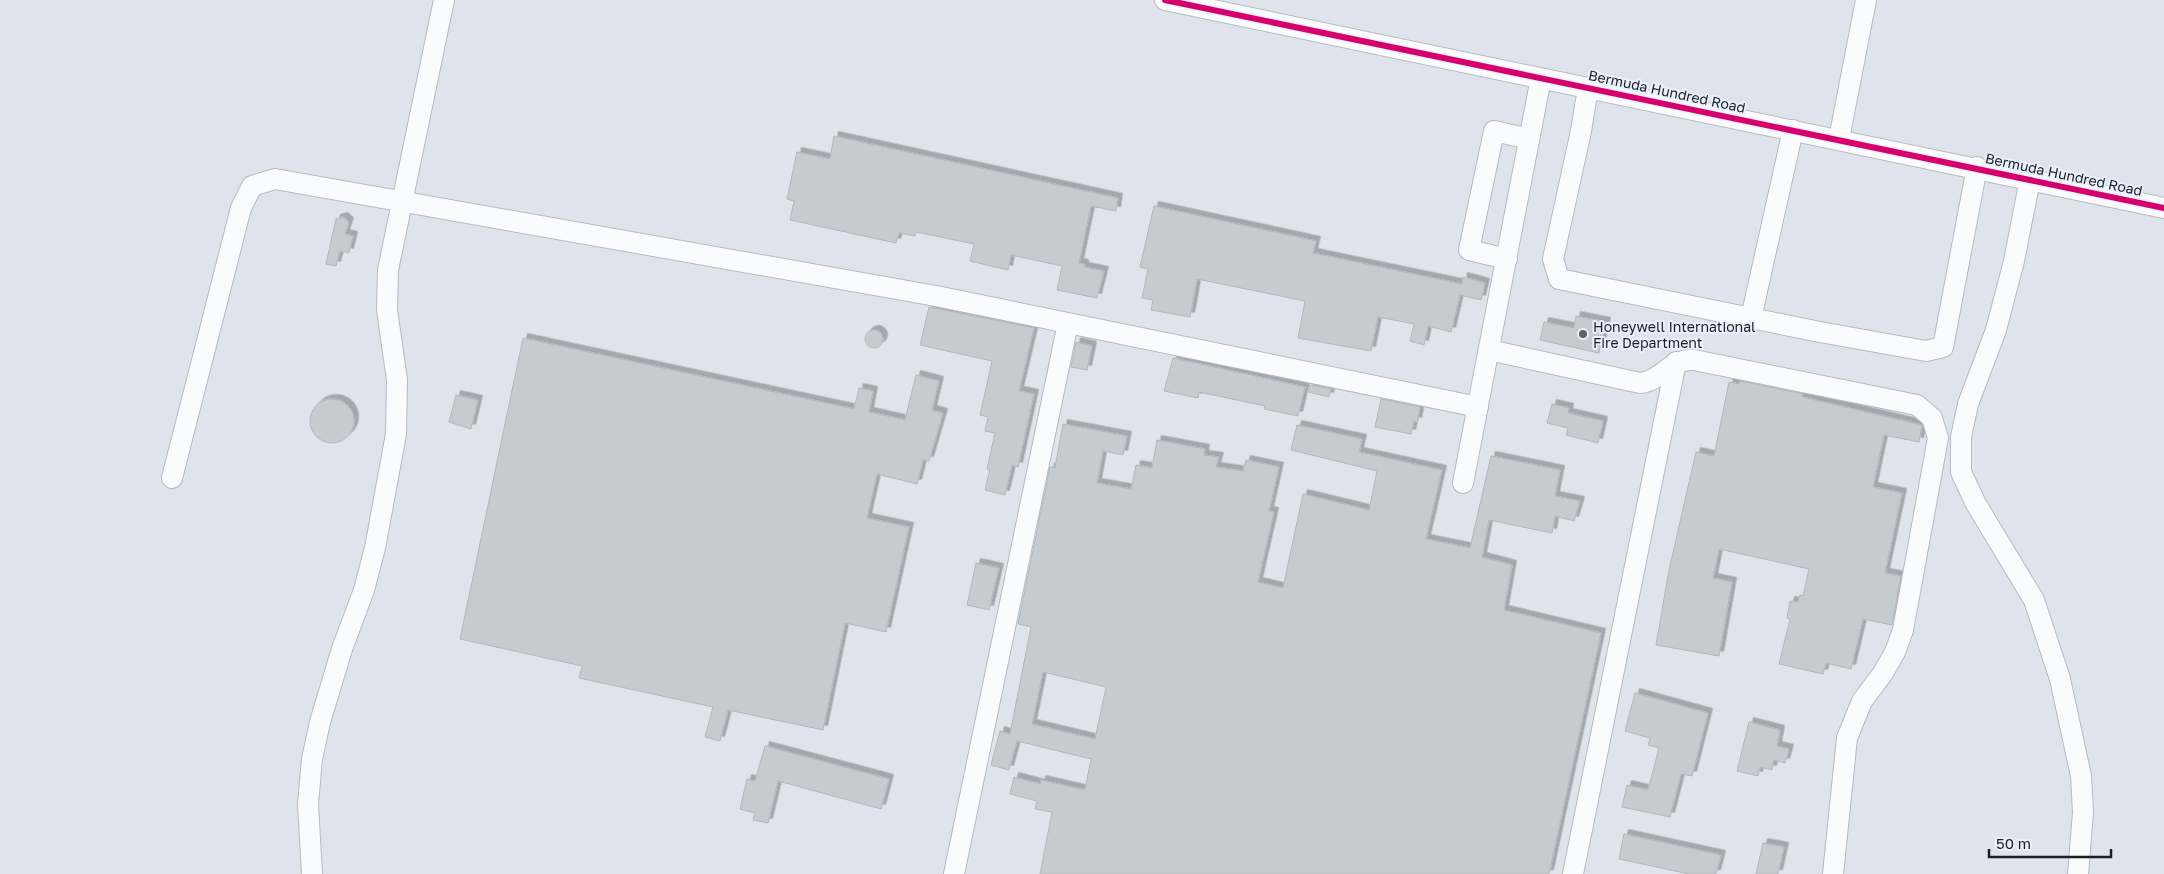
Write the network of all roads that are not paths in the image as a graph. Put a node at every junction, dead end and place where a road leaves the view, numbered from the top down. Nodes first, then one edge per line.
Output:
1 (444, 0) edge
2 (1165, 0) edge
3 (1866, 0) edge
4 (1541, 78) junction
5 (1588, 88) junction
6 (1793, 130) junction
7 (1529, 139) junction
8 (1839, 139) junction
9 (1977, 168) junction
10 (2030, 179) junction
11 (403, 201) junction
12 (2164, 208) edge
13 (1507, 259) junction
14 (1752, 318) junction
15 (1068, 324) junction
16 (1488, 350) junction
17 (1676, 362) junction
18 (1478, 408) junction
19 (172, 478) dead end
20 (1463, 483) dead end
21 (312, 874) edge
22 (954, 874) edge
23 (1573, 874) edge
24 (1833, 874) edge
25 (2078, 874) edge

1 - 11 street
2 - 4 street, Bermuda Hundred Road
3 - 8 street
4 - 5 street, Bermuda Hundred Road
4 - 7 street
5 - 6 street, Bermuda Hundred Road
5 - 14 street
6 - 8 street, Bermuda Hundred Road
6 - 14 street
7 - 13 street
7 - 13 street
8 - 9 street, Bermuda Hundred Road
9 - 10 street, Bermuda Hundred Road
9 - 14 street
10 - 12 street, Bermuda Hundred Road
10 - 25 street
11 - 15 street
11 - 19 street
11 - 21 street
13 - 16 street
15 - 18 street
15 - 22 street
16 - 17 street
16 - 18 street
17 - 23 street
17 - 24 street
18 - 20 street

